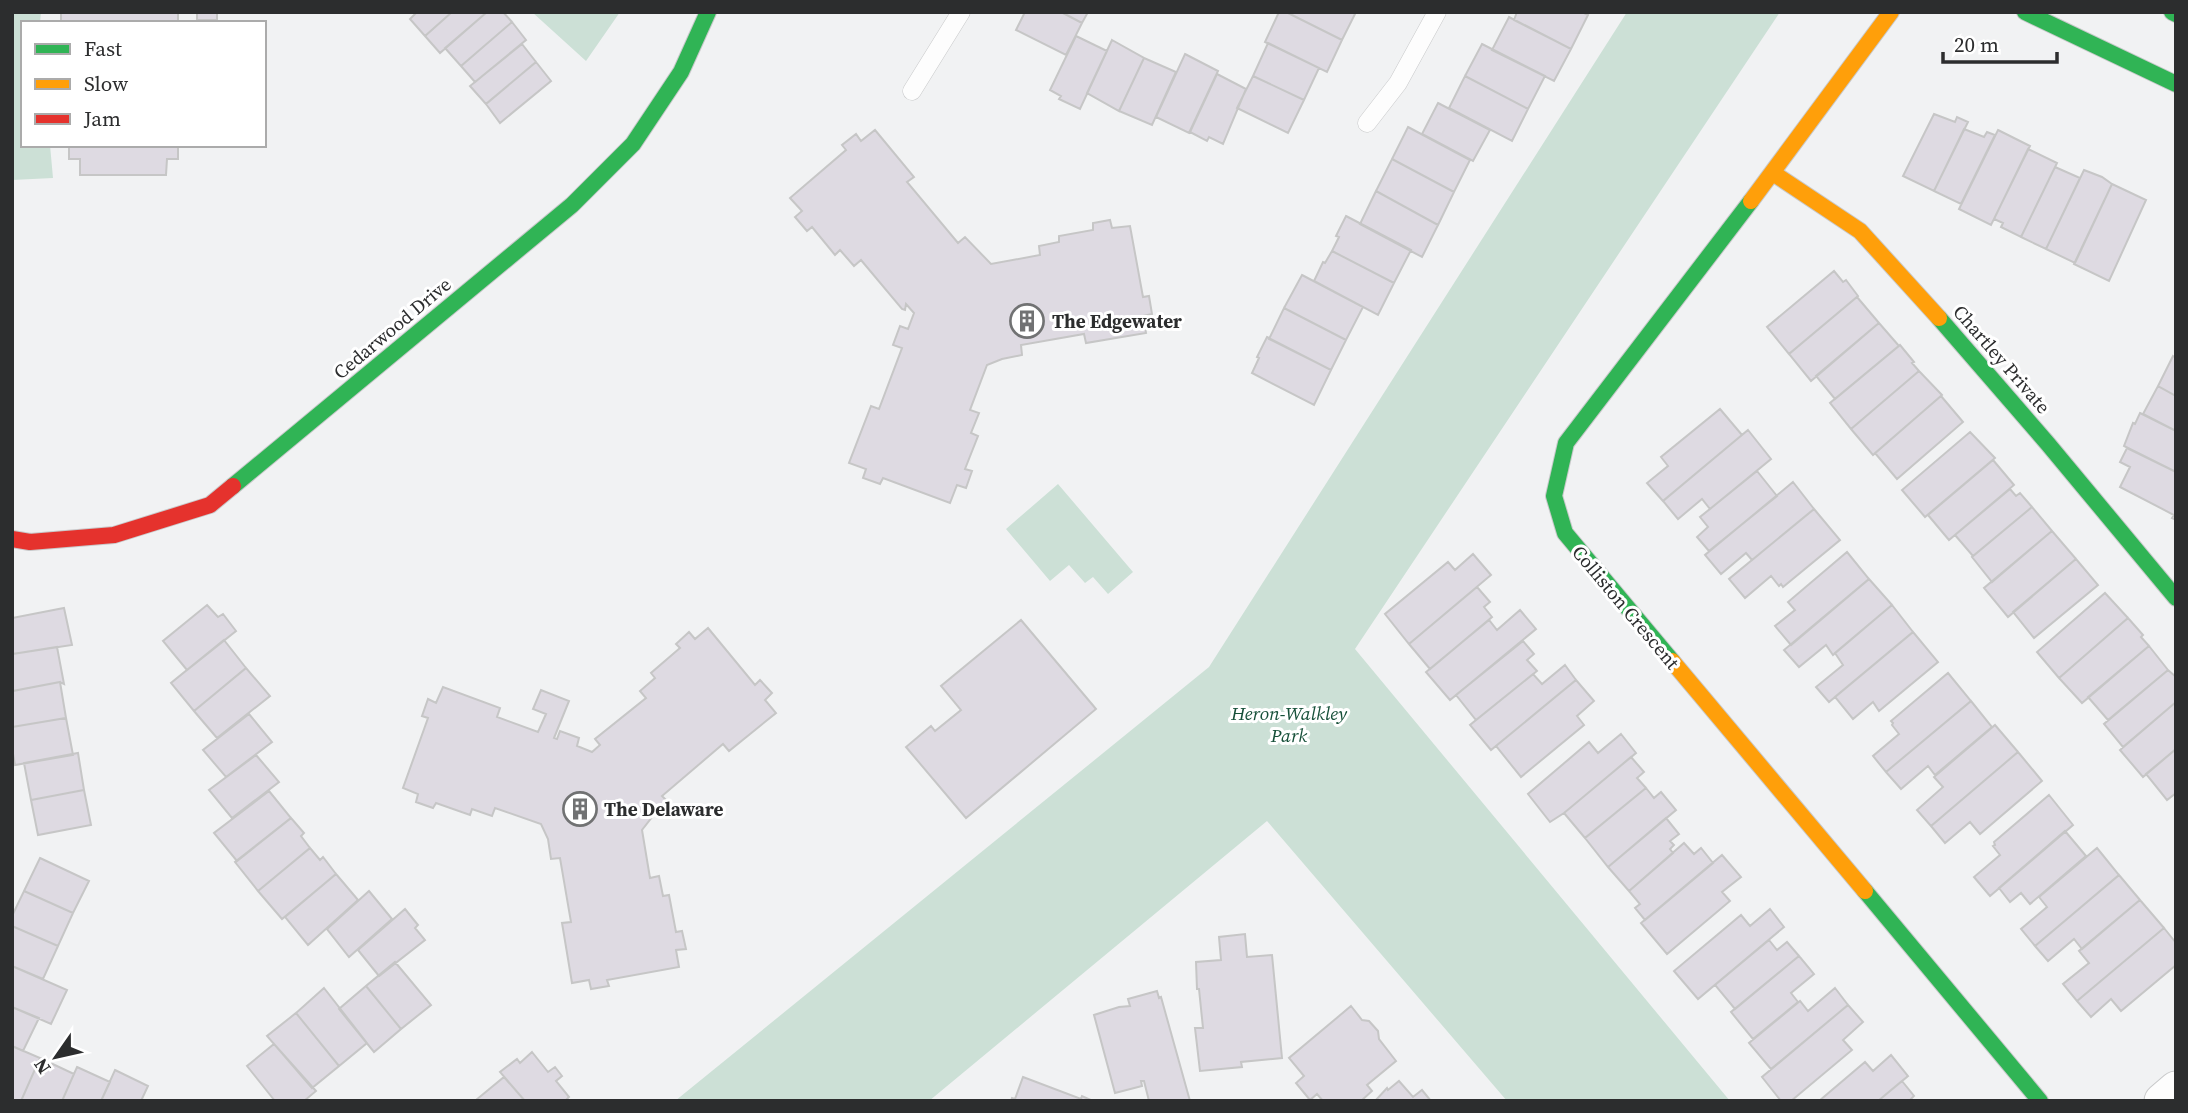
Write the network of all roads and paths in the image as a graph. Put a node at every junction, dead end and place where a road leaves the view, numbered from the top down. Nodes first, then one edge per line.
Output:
1 (708, 12) edge
2 (961, 12) edge
3 (1437, 12) edge
4 (1891, 12) edge
5 (2025, 12) edge
6 (2176, 84) edge
7 (912, 90) dead end
8 (1367, 123) dead end
9 (1773, 173) junction
10 (12, 539) edge
11 (2176, 598) edge
12 (2176, 1089) edge
13 (2040, 1101) edge
14 (2162, 1101) edge

1 - 10 street, Cedarwood Drive
2 - 7 lane
3 - 8 lane
4 - 9 street, Colliston Crescent
5 - 6 street
9 - 11 street, Chartley Private
9 - 13 street, Colliston Crescent
12 - 14 street

